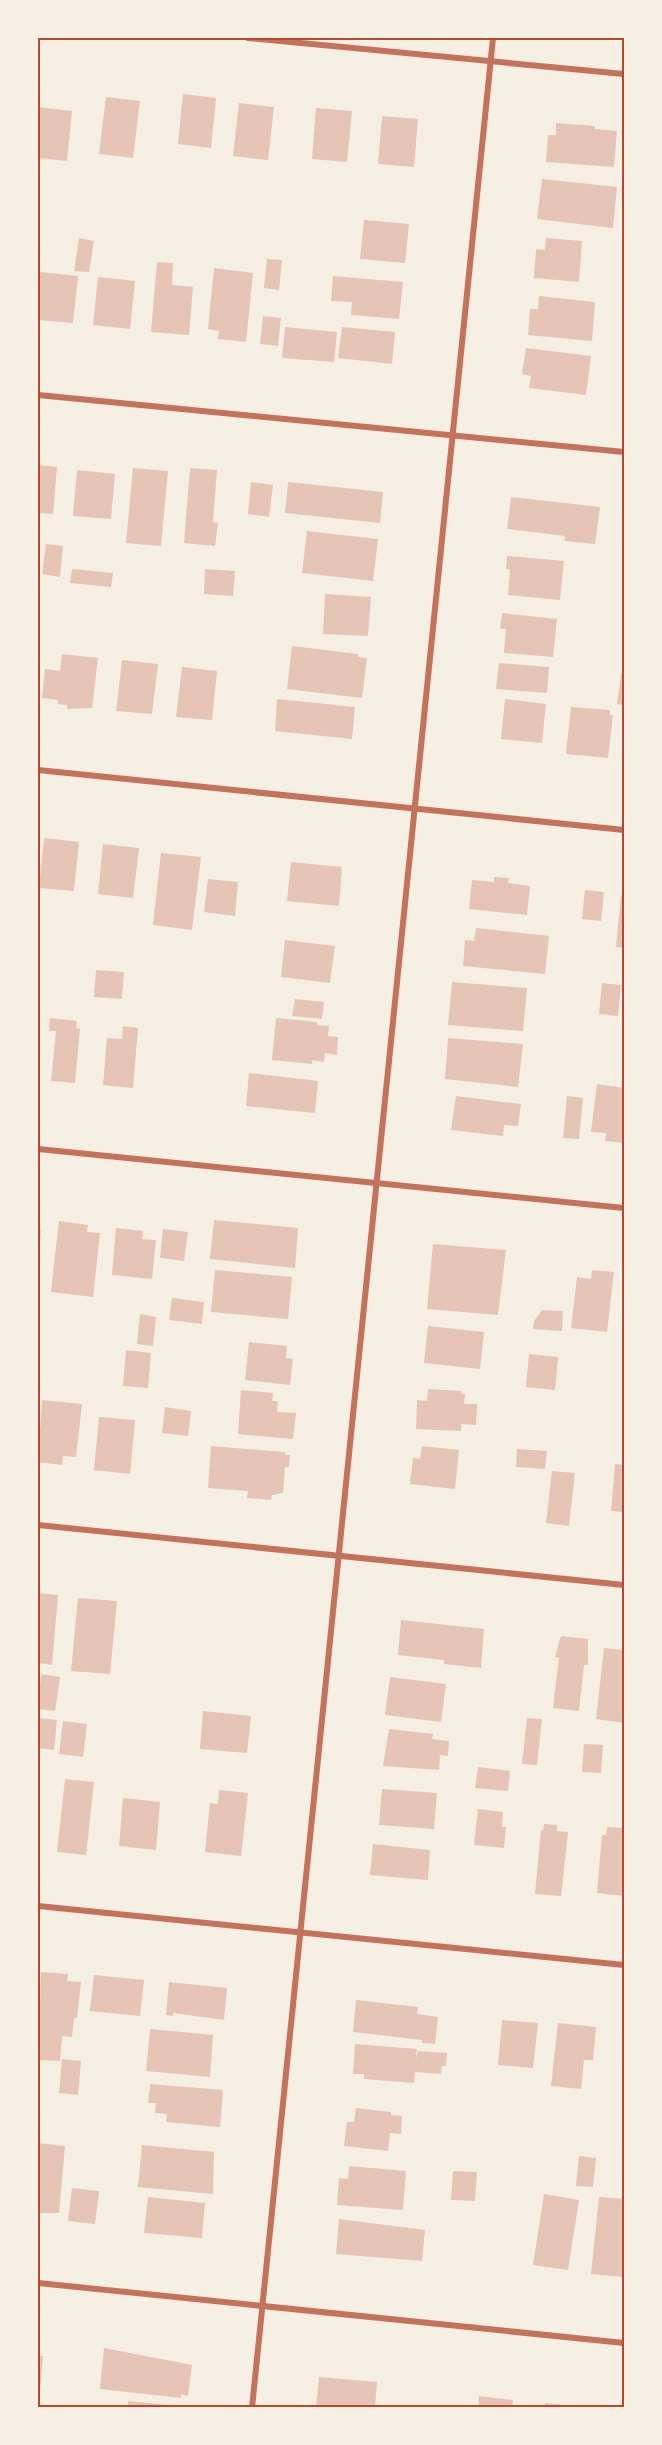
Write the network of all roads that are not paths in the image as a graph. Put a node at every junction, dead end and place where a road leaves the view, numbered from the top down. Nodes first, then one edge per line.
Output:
1 (248, 38) edge
2 (493, 38) edge
3 (490, 60) junction
4 (624, 74) edge
5 (38, 395) edge
6 (453, 435) junction
7 (624, 452) edge
8 (38, 770) edge
9 (414, 809) junction
10 (624, 830) edge
11 (38, 1149) edge
12 (377, 1183) junction
13 (624, 1208) edge
14 (38, 1525) edge
15 (339, 1556) junction
16 (624, 1585) edge
17 (38, 1906) edge
18 (301, 1933) junction
19 (624, 1965) edge
20 (38, 2283) edge
21 (263, 2306) junction
22 (624, 2343) edge
23 (252, 2408) edge

1 - 3 street
2 - 3 street
3 - 4 street
3 - 6 street
5 - 6 street
6 - 7 street
6 - 9 street
8 - 9 street
9 - 10 street
9 - 12 street
11 - 12 street
12 - 13 street
12 - 15 street
14 - 15 street
15 - 16 street
15 - 18 street
17 - 18 street
18 - 19 street
18 - 21 street
20 - 21 street
21 - 22 street
21 - 23 street

